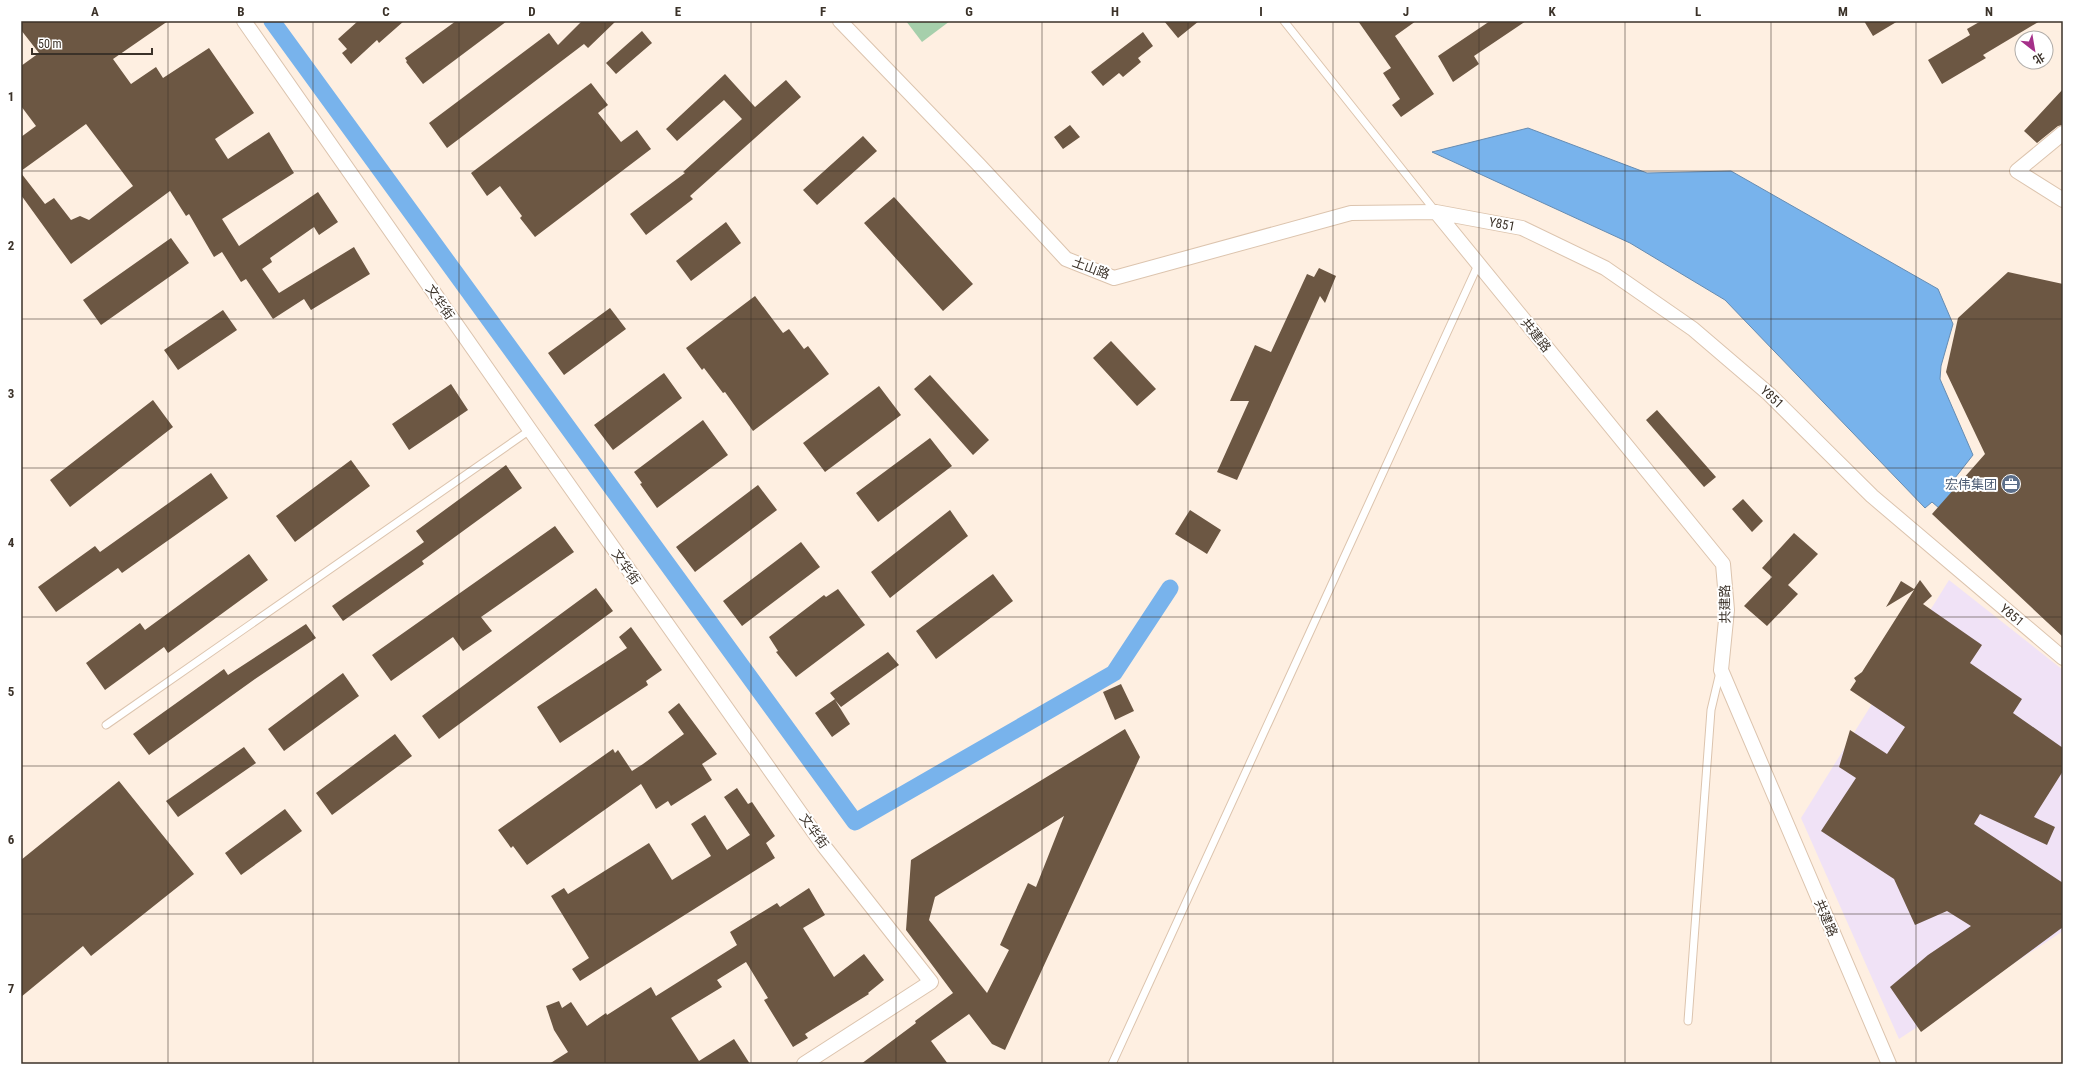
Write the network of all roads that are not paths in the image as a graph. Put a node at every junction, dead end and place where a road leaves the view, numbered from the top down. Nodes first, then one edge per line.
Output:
1 (244, 21) edge
2 (840, 21) edge
3 (1284, 21) edge
4 (2063, 133) edge
5 (2063, 200) edge
6 (1436, 212) junction
7 (1478, 265) junction
8 (530, 430) junction
9 (2063, 658) edge
10 (1721, 670) junction
11 (106, 724) dead end
12 (1688, 1021) dead end
13 (804, 1064) edge
14 (1112, 1064) edge
15 (1889, 1064) edge

1 - 8 street, 文华街
2 - 6 street, 土山路
3 - 6 lane
4 - 5 street
6 - 7 street, 共建路
6 - 9 street, Y851
7 - 10 street, 共建路
7 - 14 lane
8 - 11 lane
8 - 13 street, 文华街
10 - 12 lane
10 - 15 street, 共建路

